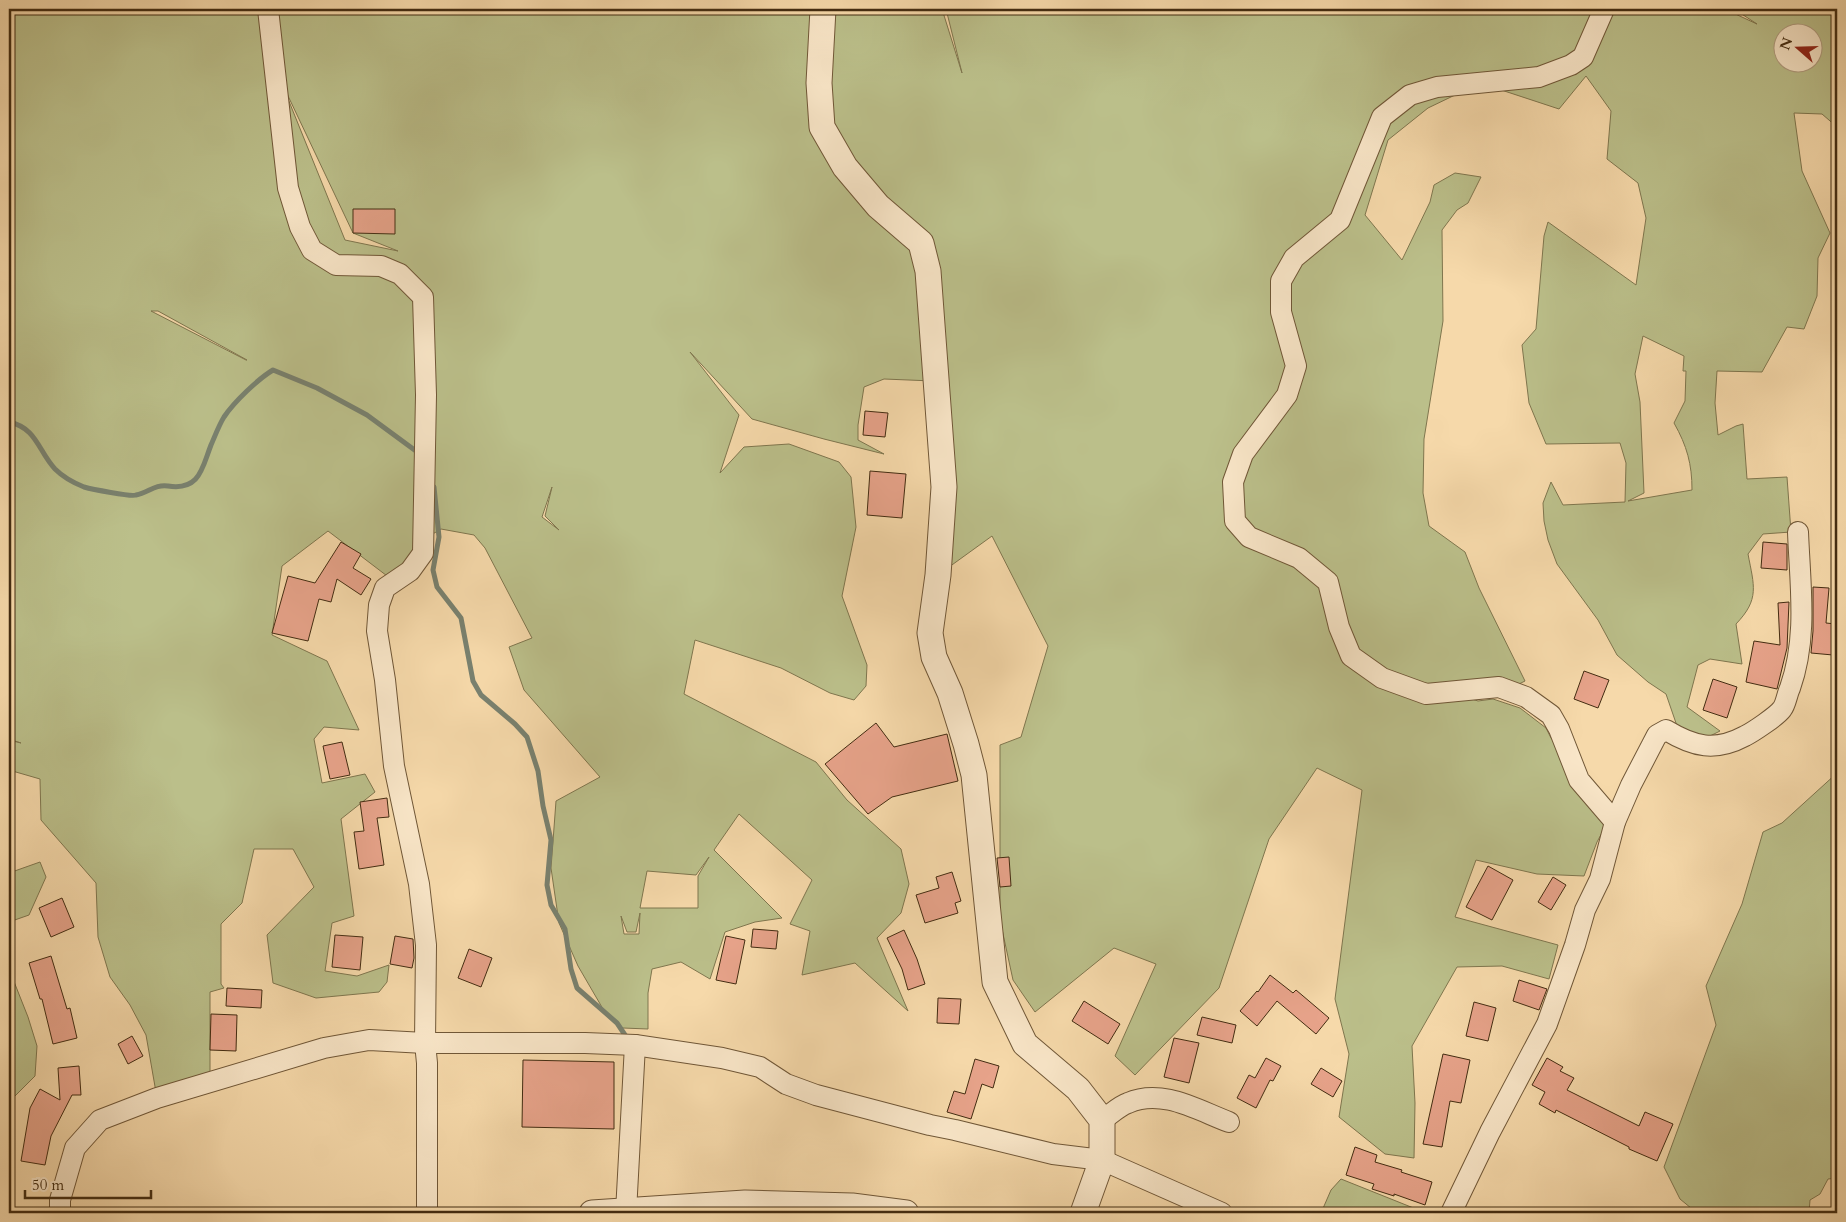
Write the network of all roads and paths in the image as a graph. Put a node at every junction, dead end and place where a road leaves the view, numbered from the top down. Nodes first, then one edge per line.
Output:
1 (268, 9) edge
2 (823, 9) edge
3 (1604, 9) edge
4 (1798, 532) dead end
5 (1615, 822) junction
6 (425, 1043) junction
7 (635, 1045) junction
8 (1102, 1120) junction
9 (1229, 1122) dead end
10 (1102, 1160) junction
11 (626, 1212) junction
12 (60, 1213) edge
13 (427, 1213) edge
14 (592, 1213) edge
15 (906, 1213) edge
16 (1083, 1213) edge
17 (1222, 1213) edge
18 (1451, 1213) edge

1 - 6 street
2 - 8 street
3 - 5 street
4 - 5 street
5 - 18 street
6 - 7 street
6 - 12 street
6 - 13 street
7 - 10 street
7 - 11 street
8 - 9 street
8 - 10 street
10 - 16 street
10 - 17 street
11 - 14 street
11 - 15 street

